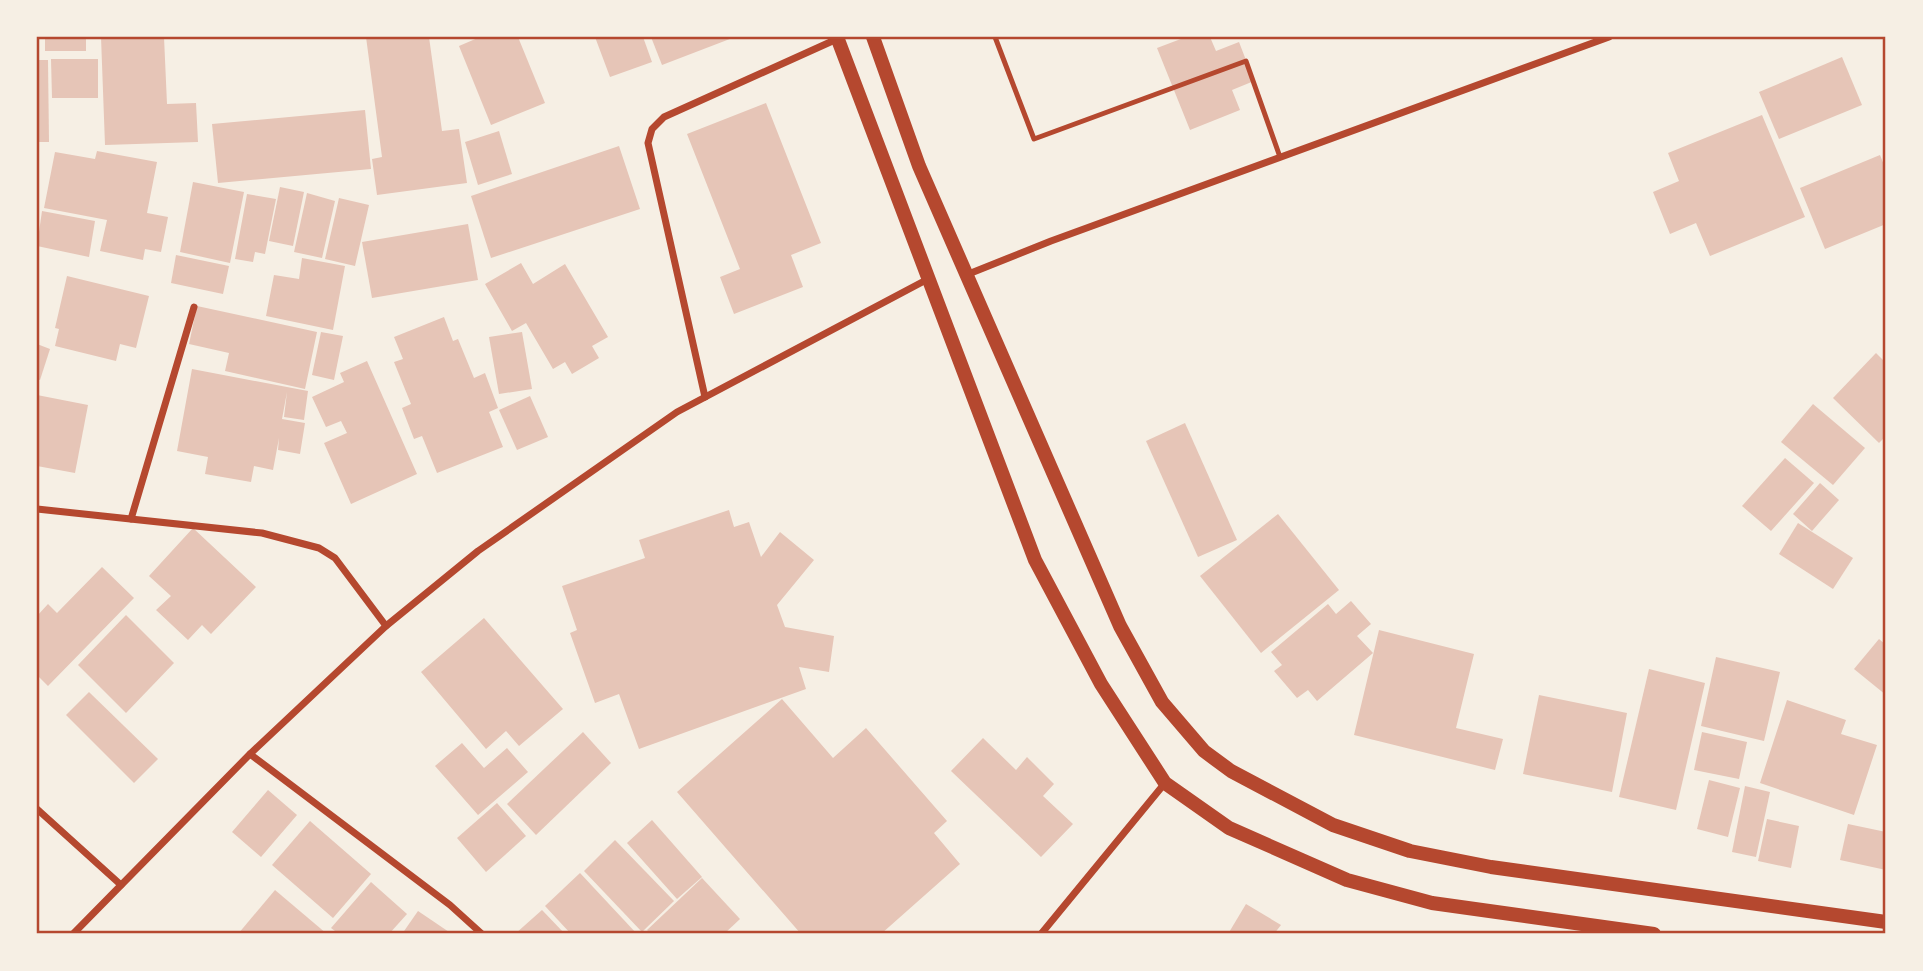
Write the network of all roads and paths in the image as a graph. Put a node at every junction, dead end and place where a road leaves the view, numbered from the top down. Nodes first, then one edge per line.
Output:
1 (873, 37) edge
2 (995, 37) edge
3 (1609, 37) edge
4 (837, 38) edge
5 (1280, 157) junction
6 (967, 275) junction
7 (928, 279) junction
8 (194, 307) dead end
9 (705, 397) junction
10 (37, 509) edge
11 (131, 519) junction
12 (386, 626) junction
13 (250, 754) junction
14 (1165, 783) junction
15 (37, 809) edge
16 (121, 885) junction
17 (1886, 922) edge
18 (73, 934) edge
19 (482, 934) edge
20 (1041, 934) edge
21 (1654, 934) edge

1 - 6 main road
2 - 5 lane
3 - 5 street
4 - 7 main road
4 - 9 street
5 - 6 street
6 - 17 main road
7 - 9 street
7 - 14 main road
8 - 11 street
9 - 12 street
10 - 11 street
11 - 12 street
12 - 13 street
13 - 16 street
13 - 19 street
14 - 20 street
14 - 21 main road
15 - 16 street
16 - 18 street

